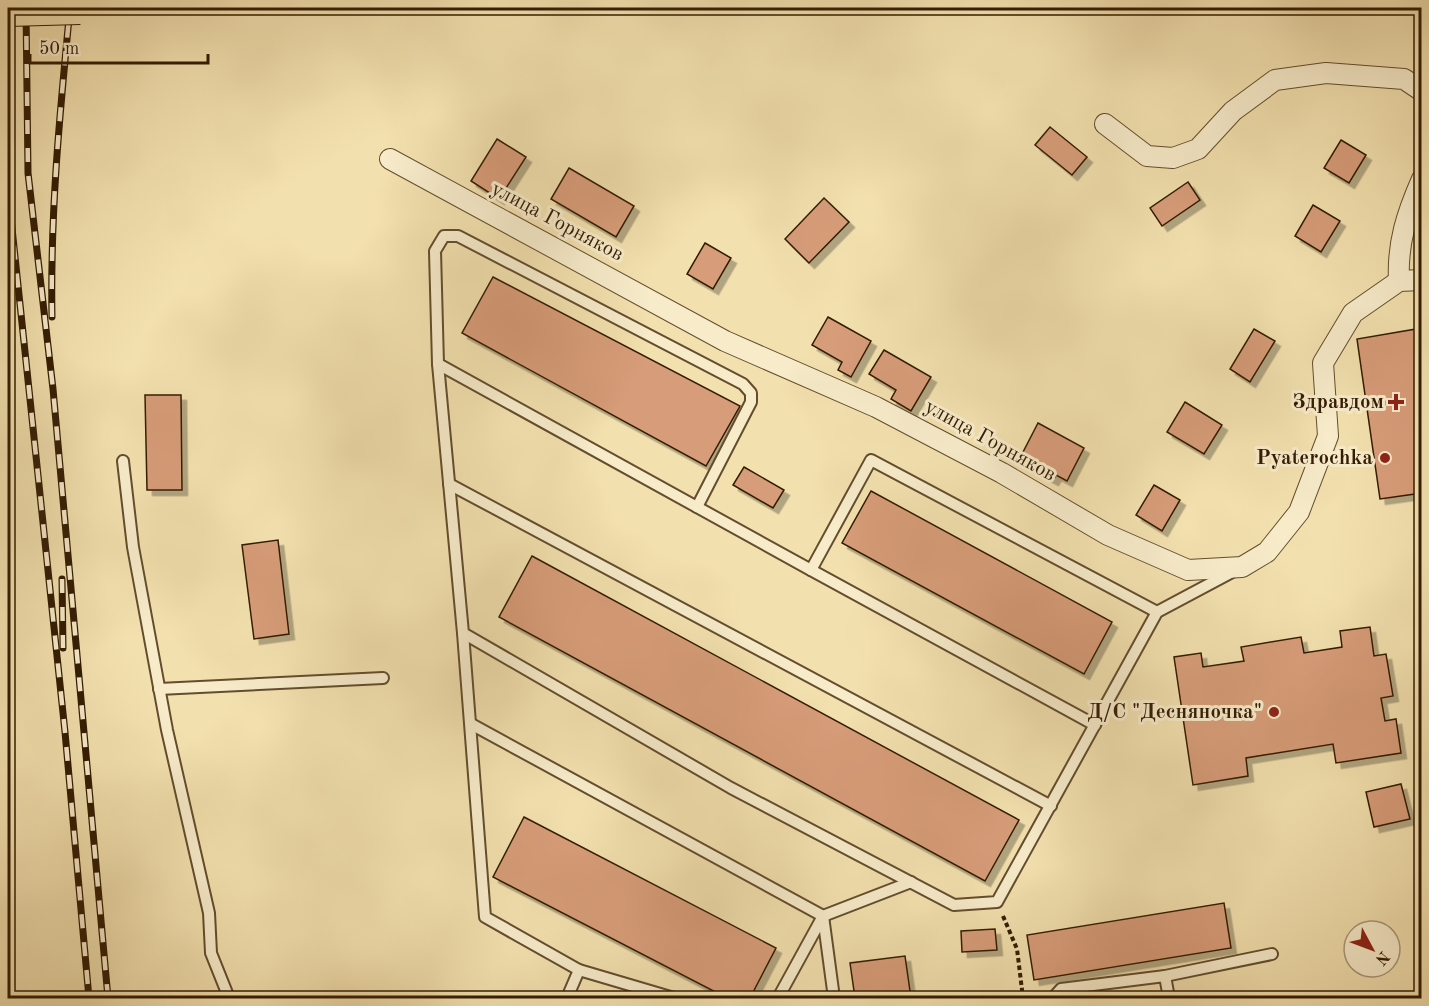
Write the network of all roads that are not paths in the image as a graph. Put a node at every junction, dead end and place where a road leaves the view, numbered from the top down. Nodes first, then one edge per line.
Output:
1 (80, 8) edge
2 (8, 10) edge
3 (1422, 91) edge
4 (1105, 124) dead end
5 (390, 159) dead end
6 (1422, 179) edge
7 (1422, 280) edge
8 (1399, 281) junction
9 (438, 364) junction
10 (123, 461) dead end
11 (449, 484) junction
12 (697, 507) junction
13 (1242, 567) junction
14 (811, 570) junction
15 (1157, 612) junction
16 (463, 633) junction
17 (383, 678) dead end
18 (159, 689) junction
19 (471, 724) junction
20 (1095, 725) junction
21 (1051, 806) junction
22 (911, 882) junction
23 (824, 916) junction
24 (1272, 954) dead end
25 (579, 970) junction
26 (1165, 976) junction
27 (229, 999) edge
28 (567, 999) edge
29 (674, 999) edge
30 (778, 999) edge
31 (834, 999) edge
32 (1053, 999) edge
33 (1169, 999) edge

1 - 2 main road, bridge
3 - 4 street
5 - 13 street, улица Горняков
6 - 8 street
7 - 8 street
8 - 13 street, улица Горняков
9 - 11 lane
9 - 12 lane
9 - 12 lane
10 - 18 lane
11 - 16 lane
11 - 21 lane
12 - 14 lane
13 - 15 lane
14 - 15 lane
14 - 20 lane
15 - 20 lane
16 - 19 lane
16 - 22 lane
17 - 18 lane
18 - 27 lane
19 - 23 lane
19 - 25 lane
20 - 21 lane
21 - 22 lane
22 - 23 lane
23 - 30 lane
23 - 31 lane
24 - 26 lane
25 - 28 lane
25 - 29 lane
26 - 32 lane
26 - 33 lane

